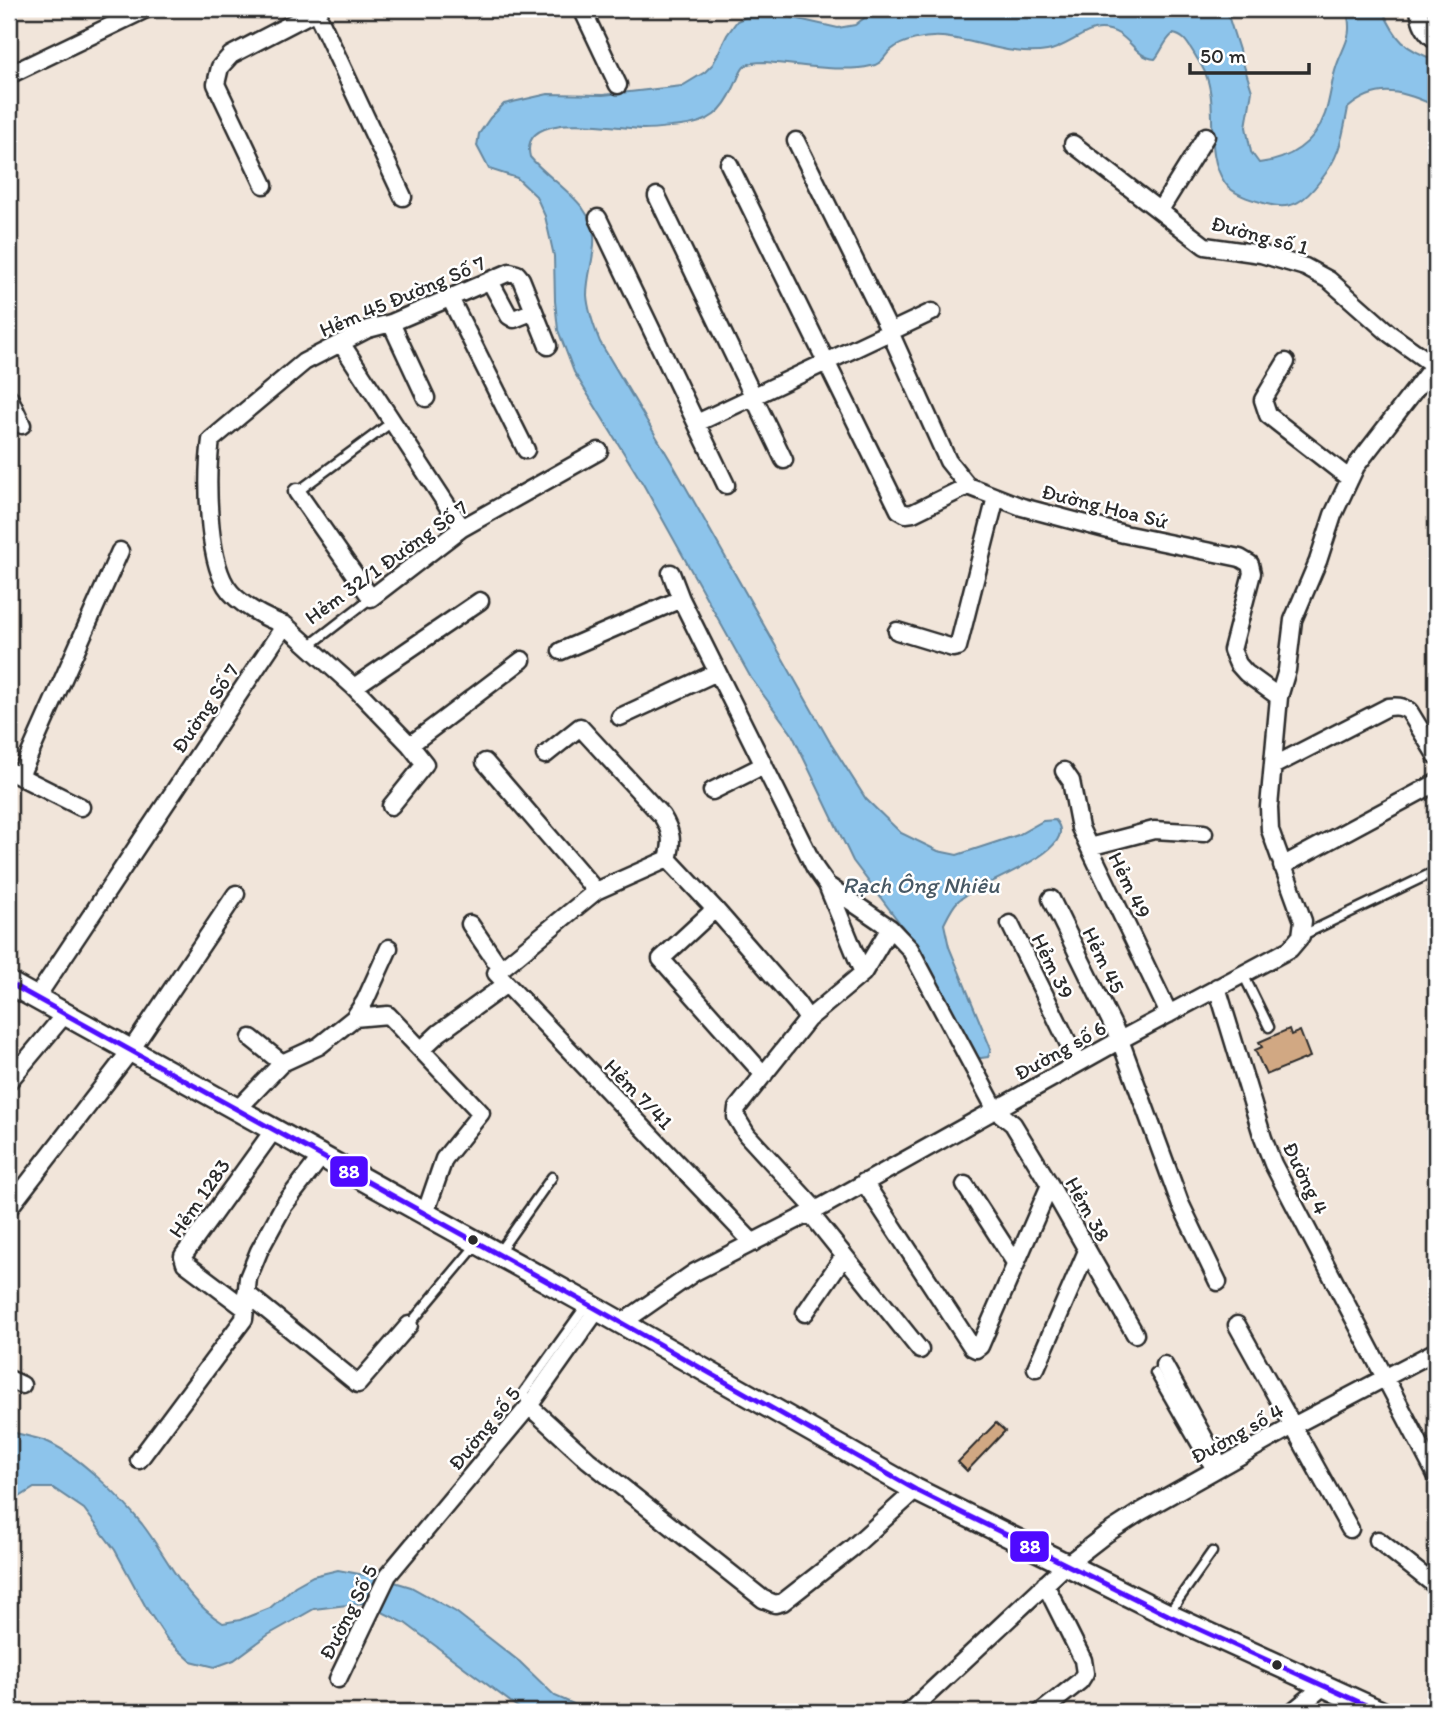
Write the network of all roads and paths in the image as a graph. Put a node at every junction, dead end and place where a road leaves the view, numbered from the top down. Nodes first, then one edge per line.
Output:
1 (146, 9) edge
2 (317, 9) edge
3 (582, 9) edge
4 (1419, 9) edge
5 (1436, 40) edge
6 (9, 75) edge
7 (618, 85) dead end
8 (1206, 136) dead end
9 (796, 141) dead end
10 (1073, 144) dead end
11 (729, 164) dead end
12 (264, 185) dead end
13 (657, 196) dead end
14 (403, 197) dead end
15 (1160, 210) junction
16 (598, 218) dead end
17 (490, 281) junction
18 (450, 298) junction
19 (534, 311) junction
20 (932, 312) dead end
21 (391, 323) junction
22 (890, 332) junction
23 (341, 343) junction
24 (548, 346) dead end
25 (1286, 362) dead end
26 (825, 363) junction
27 (1435, 366) edge
28 (754, 396) junction
29 (9, 397) edge
30 (426, 398) dead end
31 (392, 422) junction
32 (697, 423) junction
33 (22, 425) dead end
34 (526, 450) dead end
35 (599, 451) dead end
36 (784, 460) dead end
37 (1350, 479) junction
38 (726, 485) dead end
39 (968, 486) junction
40 (298, 492) joint
41 (996, 497) junction
42 (461, 528) junction
43 (120, 551) dead end
44 (670, 573) dead end
45 (371, 598) junction
46 (681, 599) junction
47 (480, 601) dead end
48 (285, 625) junction
49 (897, 631) dead end
50 (309, 646) junction
51 (561, 651) dead end
52 (522, 660) dead end
53 (717, 672) junction
54 (354, 687) junction
55 (1279, 697) junction
56 (620, 718) dead end
57 (410, 745) junction
58 (545, 755) dead end
59 (1436, 755) edge
60 (485, 762) dead end
61 (764, 765) junction
62 (1273, 766) junction
63 (1064, 771) dead end
64 (14, 773) edge
65 (1436, 783) edge
66 (712, 791) dead end
67 (391, 806) dead end
68 (81, 807) dead end
69 (1204, 834) dead end
70 (1089, 847) junction
71 (668, 859) junction
72 (1282, 866) junction
73 (1436, 871) edge
74 (827, 885) junction
75 (596, 891) junction
76 (236, 894) dead end
77 (1051, 899) dead end
78 (715, 909) junction
79 (470, 924) dead end
80 (1010, 924) dead end
81 (890, 928) junction
82 (1301, 936) junction
83 (389, 948) dead end
84 (863, 973) junction
85 (1243, 974) junction
86 (501, 976) junction
87 (9, 983) edge
88 (1217, 987) junction
89 (36, 998) junction
90 (65, 1014) junction
91 (1168, 1014) junction
92 (354, 1018) junction
93 (808, 1019) junction
94 (1269, 1027) dead end
95 (251, 1038) dead end
96 (1120, 1040) junction
97 (422, 1049) junction
98 (131, 1050) junction
99 (282, 1063) junction
100 (1078, 1063) junction
101 (764, 1075) junction
102 (9, 1081) edge
103 (237, 1110) junction
104 (996, 1110) junction
105 (272, 1131) junction
106 (321, 1157) junction
107 (552, 1177) dead end
108 (864, 1182) junction
109 (965, 1185) dead end
110 (1050, 1185) junction
111 (9, 1208) edge
112 (813, 1212) junction
113 (425, 1214) junction
114 (753, 1243) junction
115 (477, 1244) junction
116 (1087, 1251) junction
117 (498, 1255) junction
118 (844, 1256) junction
119 (1016, 1264) junction
120 (1218, 1282) dead end
121 (246, 1301) junction
122 (592, 1307) junction
123 (805, 1313) dead end
124 (622, 1323) junction
125 (409, 1325) joint
126 (1237, 1325) dead end
127 (1135, 1334) dead end
128 (920, 1350) dead end
129 (1436, 1351) edge
130 (1036, 1368) dead end
131 (1159, 1369) dead end
132 (1385, 1376) junction
133 (530, 1405) junction
134 (1293, 1426) junction
135 (139, 1460) dead end
136 (1216, 1469) junction
137 (1436, 1475) edge
138 (916, 1489) junction
139 (1350, 1529) dead end
140 (1378, 1540) dead end
141 (1212, 1552) dead end
142 (1066, 1565) junction
143 (392, 1570) joint
144 (1045, 1584) junction
145 (1436, 1586) edge
146 (1168, 1615) junction
147 (338, 1679) dead end
148 (1324, 1686) junction
149 (909, 1712) edge
150 (1041, 1712) edge
151 (1292, 1712) edge
152 (1381, 1712) edge

1 - 6 street
2 - 12 street
2 - 14 street
3 - 7 street
4 - 5 street
8 - 15 street
9 - 22 street
10 - 15 street, Đường số 1
11 - 26 street
13 - 28 street
15 - 27 street, Đường số 1
16 - 32 street
17 - 18 street, Hẻm 45 Đường Số 7
17 - 19 street
17 - 19 street, Hẻm 45 Đường Số 7
18 - 21 street, Hẻm 45 Đường Số 7
18 - 34 street
19 - 24 street, Hẻm 45 Đường Số 7
20 - 22 street
21 - 23 street, Hẻm 45 Đường Số 7
21 - 30 street
22 - 26 street
22 - 39 street
23 - 31 street
23 - 48 street, Hẻm 45 Đường Số 7
25 - 37 street
26 - 28 street
26 - 39 street
27 - 37 street
28 - 32 street
28 - 36 street
29 - 33 street
31 - 40 lane
31 - 42 street
32 - 38 street
35 - 42 street, Hẻm 32/1 Đường Số 7
37 - 55 street
39 - 41 street, Đường Hoa Sứ
40 - 45 street
41 - 49 street
41 - 55 street, Đường Hoa Sứ
42 - 45 street, Hẻm 32/1 Đường Số 7
43 - 64 street
44 - 46 street
45 - 50 lane, Hẻm 32/1 Đường Số 7
46 - 51 street
46 - 53 street
47 - 54 street
48 - 50 street
48 - 89 street, Đường Số 7
50 - 54 street
52 - 57 street
53 - 56 street
53 - 61 street
54 - 57 street
55 - 62 street
57 - 67 street
58 - 71 street
59 - 62 street
60 - 75 street
61 - 66 street
61 - 74 street
62 - 72 street
63 - 70 street, Hẻm 49
64 - 68 street
65 - 72 street
69 - 70 street
70 - 91 street, Hẻm 49
71 - 75 street
71 - 78 street
72 - 82 street
73 - 82 lane
74 - 81 street, Hẻm 38
74 - 84 street
75 - 86 street
76 - 98 street
77 - 96 street, Hẻm 45
78 - 93 street
78 - 101 street
79 - 86 street, Hẻm 7/41
80 - 100 street, Hẻm 39
81 - 84 street
81 - 104 street, Hẻm 38
82 - 85 street, Đường số 6
83 - 92 street
84 - 93 street
85 - 88 street, Đường số 6
85 - 94 lane
86 - 97 street
86 - 114 street, Hẻm 7/41
87 - 89 main road
88 - 91 street, Đường số 6
88 - 132 street, Đường 4
89 - 90 main road
90 - 98 main road
90 - 102 street
91 - 96 street, Đường số 6
92 - 97 street
92 - 99 street
93 - 101 street
95 - 99 street
96 - 100 street, Đường số 6
96 - 120 street, Hẻm 45
97 - 113 street
98 - 103 main road
98 - 111 street
99 - 103 street
100 - 104 street, Đường số 6
101 - 112 street
103 - 105 main road
104 - 108 street, Đường số 6
104 - 110 street, Hẻm 38
105 - 106 main road
105 - 121 street, Hẻm 1283
106 - 113 main road
106 - 121 street
107 - 117 lane
108 - 112 street, Đường số 6
108 - 119 street
109 - 119 street
110 - 116 street, Hẻm 38
110 - 119 street
112 - 114 street, Đường số 6
112 - 118 street
113 - 115 main road
114 - 124 street, Đường số 6
115 - 117 main road
115 - 125 lane
116 - 127 street, Hẻm 38
116 - 130 street
117 - 122 main road
118 - 123 street
118 - 128 street
121 - 125 street
121 - 135 street
122 - 124 main road
122 - 133 street, Đường số 5
124 - 138 main road
126 - 134 street
129 - 132 street, Đường số 4
131 - 136 street
132 - 134 street, Đường số 4
132 - 137 street, Đường 4
133 - 138 street
133 - 143 street, Đường số 5
134 - 136 street, Đường số 4
134 - 139 street
136 - 142 street, Đường số 4
138 - 142 main road
140 - 145 street
141 - 146 lane
142 - 144 street, Đường số 4
142 - 146 main road
143 - 147 street, Đường Số 5
144 - 149 street, Đường số 4
144 - 150 street
146 - 148 main road
148 - 151 street
148 - 152 main road

